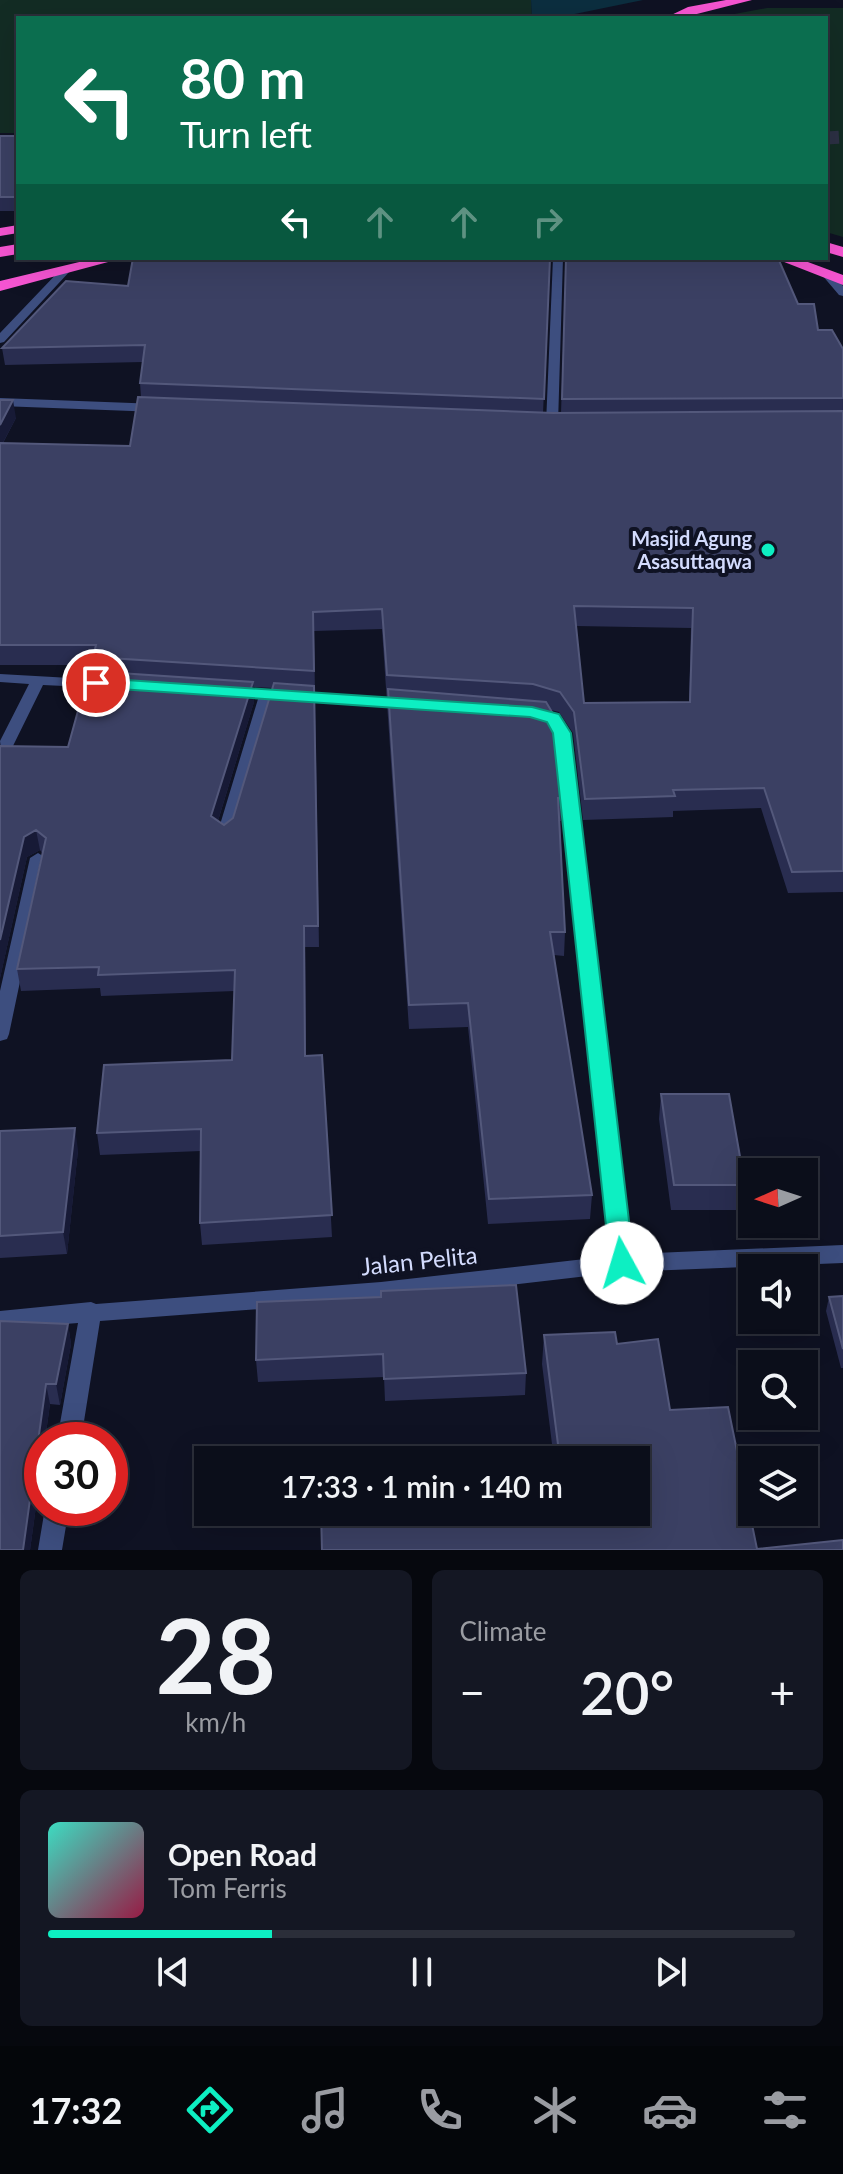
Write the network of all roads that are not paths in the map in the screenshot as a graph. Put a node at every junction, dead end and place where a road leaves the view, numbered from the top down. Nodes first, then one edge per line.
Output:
1 (731, 0) edge
2 (746, 0) edge
3 (695, 4) edge
4 (674, 16) edge
5 (97, 260) edge
6 (558, 260) edge
7 (788, 260) edge
8 (61, 264) edge
9 (0, 270) edge
10 (826, 273) junction
11 (843, 280) edge
12 (0, 286) edge
13 (843, 293) edge
14 (0, 340) edge
15 (0, 402) edge
16 (173, 409) edge
17 (536, 424) edge
18 (552, 424) junction
19 (568, 424) edge
20 (0, 678) edge
21 (39, 679) junction
22 (130, 686) edge
23 (221, 692) edge
24 (267, 695) junction
25 (423, 705) edge
26 (516, 711) edge
27 (2, 752) edge
28 (224, 838) edge
29 (38, 858) edge
30 (0, 1034) edge
31 (843, 1254) edge
32 (622, 1263) junction
33 (91, 1311) junction
34 (0, 1320) edge
35 (72, 1422) edge
36 (54, 1526) edge
37 (50, 1550) edge

1 - 2 highway
1 - 3 highway
3 - 4 highway
5 - 8 highway
6 - 18 street
7 - 10 highway
8 - 9 highway
8 - 12 highway
8 - 14 street
10 - 11 highway
10 - 13 street
15 - 16 street
17 - 18 street
18 - 19 street
20 - 21 street
21 - 22 street
21 - 27 street
23 - 24 street
24 - 25 street
24 - 28 street
26 - 32 street
29 - 30 street
31 - 32 street, Jalan Pelita
32 - 33 street, Jalan Pelita
33 - 34 street, Jalan Pelita
33 - 35 street
36 - 37 street

